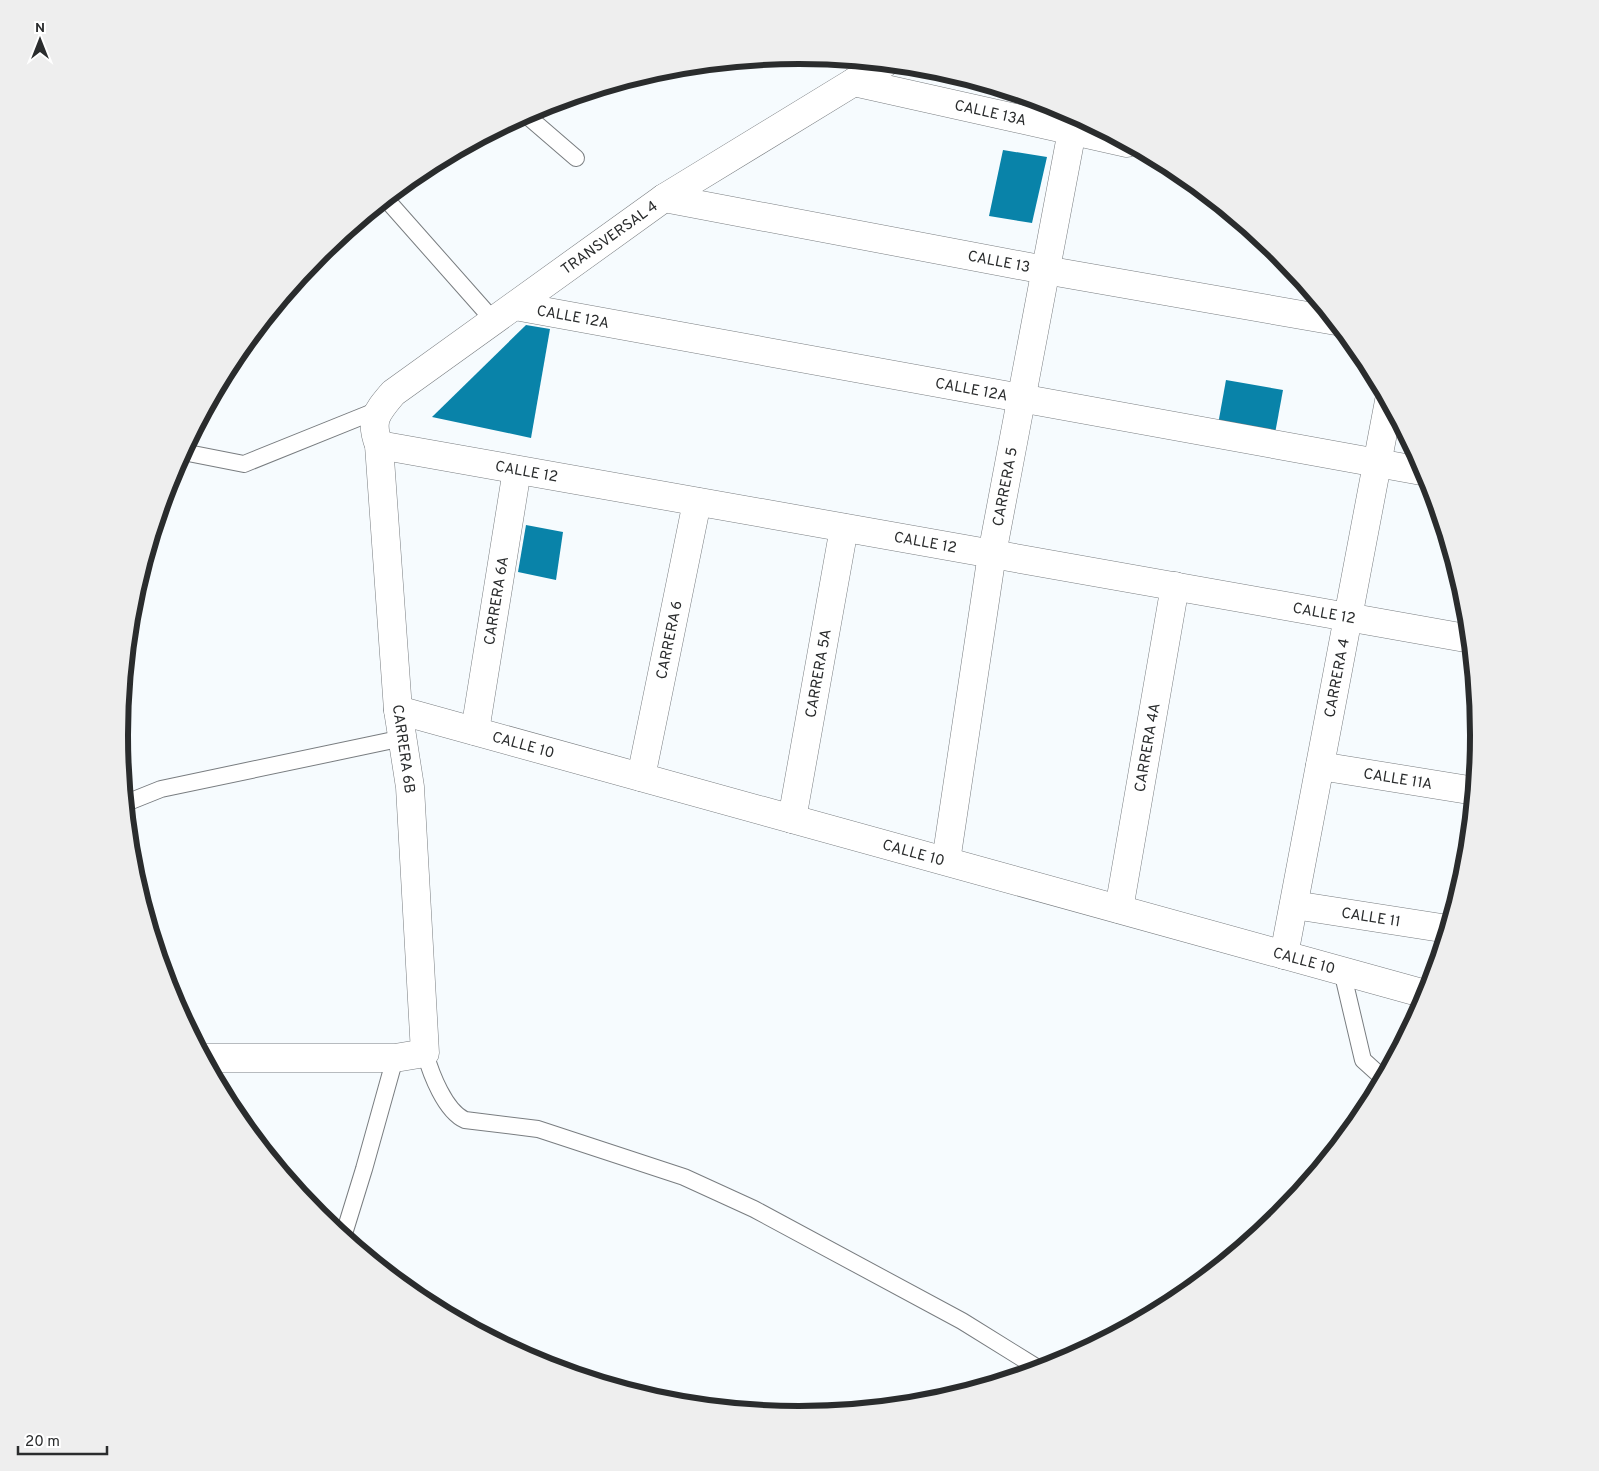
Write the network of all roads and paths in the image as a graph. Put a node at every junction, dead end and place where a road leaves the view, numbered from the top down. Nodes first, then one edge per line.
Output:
1 (868, 67) edge
2 (854, 71) edge
3 (532, 120) edge
4 (1074, 123) edge
5 (576, 158) dead end
6 (664, 198) junction
7 (391, 203) edge
8 (1045, 270) junction
9 (504, 314) junction
10 (1327, 320) edge
11 (1020, 398) junction
12 (378, 410) junction
13 (1386, 410) edge
14 (379, 445) junction
15 (190, 453) edge
16 (1377, 463) junction
17 (517, 470) junction
18 (1417, 470) edge
19 (697, 502) junction
20 (844, 528) junction
21 (992, 554) junction
22 (1175, 586) junction
23 (1348, 617) junction
24 (1464, 638) edge
25 (398, 710) junction
26 (474, 731) junction
27 (403, 738) junction
28 (1320, 766) junction
29 (641, 777) junction
30 (1469, 790) edge
31 (131, 801) edge
32 (792, 819) junction
33 (946, 861) junction
34 (1294, 905) junction
35 (1120, 909) junction
36 (1442, 929) edge
37 (1284, 955) junction
38 (1342, 971) junction
39 (1420, 993) edge
40 (425, 1053) junction
41 (211, 1058) edge
42 (395, 1058) junction
43 (1379, 1074) edge
44 (345, 1230) edge
45 (1033, 1365) edge

1 - 2 street, TRANSVERSAL 4
2 - 4 street, CALLE 13A
2 - 6 street, TRANSVERSAL 4
3 - 5 lane
4 - 8 street, CARRERA 5
6 - 8 street, CALLE 13
6 - 9 street, TRANSVERSAL 4
7 - 9 lane
8 - 10 street, CALLE 13
8 - 11 street, CARRERA 5
9 - 11 street, CALLE 12A
9 - 12 street, TRANSVERSAL 4
11 - 16 street, CALLE 12A
11 - 21 street, CARRERA 5
12 - 14 street
12 - 15 lane
13 - 16 street, CARRERA 4
14 - 17 street, CALLE 12
14 - 25 street, CARRERA 6B
16 - 18 street, CALLE 12A
16 - 23 street, CARRERA 4
17 - 19 street, CALLE 12
17 - 26 street, CARRERA 6A
19 - 20 street, CALLE 12
19 - 29 street, CARRERA 6
20 - 21 street, CALLE 12
20 - 32 street, CARRERA 5A
21 - 22 street, CALLE 12
21 - 33 street, CARRERA 5
22 - 23 street, CALLE 12
22 - 35 street, CARRERA 4A
23 - 24 street, CALLE 12
23 - 28 street, CARRERA 4
25 - 26 street, CALLE 10
25 - 27 street, CARRERA 6B
26 - 29 street, CALLE 10
27 - 31 lane
27 - 40 street, CARRERA 6B
28 - 30 street, CALLE 11A
28 - 34 street, CARRERA 4
29 - 32 street, CALLE 10
32 - 33 street, CALLE 10
33 - 35 street, CALLE 10
34 - 36 street, CALLE 11
34 - 37 street, CARRERA 4
35 - 37 street, CALLE 10
37 - 38 street, CALLE 10
38 - 39 street, CALLE 10
38 - 43 lane
40 - 42 street
40 - 45 lane
41 - 42 street
42 - 44 lane

